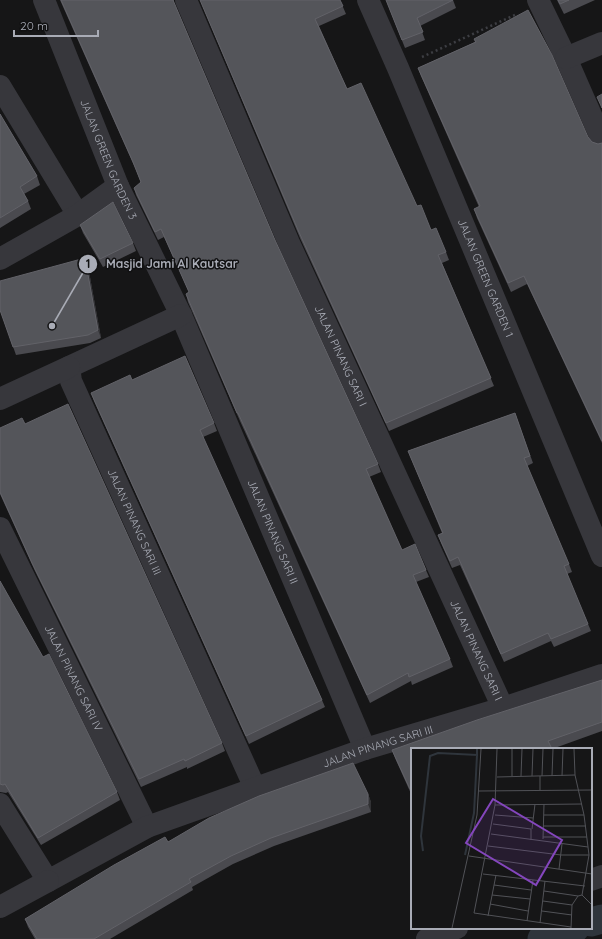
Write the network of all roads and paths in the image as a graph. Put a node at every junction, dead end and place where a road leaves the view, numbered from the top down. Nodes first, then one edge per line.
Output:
1 (44, 0) edge
2 (186, 0) edge
3 (368, 0) edge
4 (539, 2) edge
5 (602, 43) edge
6 (566, 58) junction
7 (398, 68) junction
8 (0, 86) edge
9 (602, 140) edge
10 (118, 186) junction
11 (78, 214) junction
12 (0, 259) edge
13 (181, 315) junction
14 (69, 366) junction
15 (0, 399) edge
16 (0, 528) edge
17 (602, 556) edge
18 (602, 675) edge
19 (503, 708) junction
20 (365, 749) junction
21 (255, 788) junction
22 (0, 804) edge
23 (147, 827) junction
24 (602, 876) edge
25 (592, 880) edge
26 (48, 881) junction
27 (0, 907) edge
28 (454, 929) edge
29 (427, 939) edge

1 - 10 street, JALAN GREEN GARDEN 3
2 - 19 street, JALAN PINANG SARI I
3 - 7 street, JALAN GREEN GARDEN 1
4 - 6 street
4 - 7 path
5 - 6 street
6 - 9 street
7 - 17 street, JALAN GREEN GARDEN 1
8 - 11 street
10 - 11 street
10 - 13 street, JALAN GREEN GARDEN 3
11 - 12 street
13 - 14 street
13 - 20 street, JALAN PINANG SARI II
14 - 15 street
14 - 21 street, JALAN PINANG SARI III
16 - 23 street, JALAN PINANG SARI IV
18 - 19 street
19 - 20 street, JALAN PINANG SARI III
20 - 21 street, JALAN PINANG SARI III
21 - 23 street, JALAN PINANG SARI III
22 - 26 street
23 - 26 street, JALAN PINANG SARI III
24 - 25 street
26 - 27 street, JALAN PINANG SARI III
28 - 29 street

